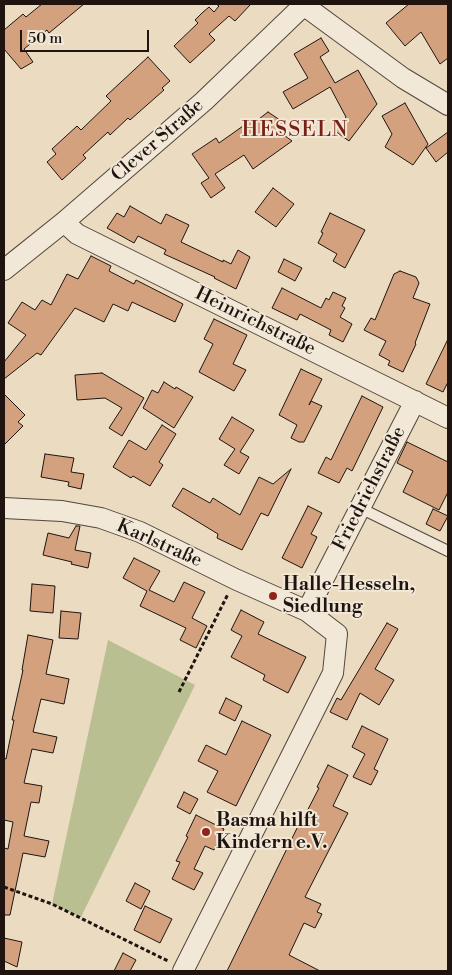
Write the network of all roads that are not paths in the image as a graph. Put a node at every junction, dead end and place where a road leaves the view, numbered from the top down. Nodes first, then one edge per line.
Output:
1 (303, 4) edge
2 (448, 105) edge
3 (64, 222) junction
4 (4, 270) edge
5 (415, 401) junction
6 (448, 418) edge
7 (4, 508) edge
8 (360, 508) junction
9 (448, 551) edge
10 (307, 611) junction
11 (186, 970) edge

1 - 2 street
1 - 3 street, Clever Straße
3 - 4 street, Clever Straße
3 - 5 street, Heinrichstraße
5 - 6 street, Heinrichstraße
5 - 8 street, Friedrichstraße
7 - 10 street, Karlstraße
8 - 9 lane
8 - 10 street, Friedrichstraße
10 - 11 street

